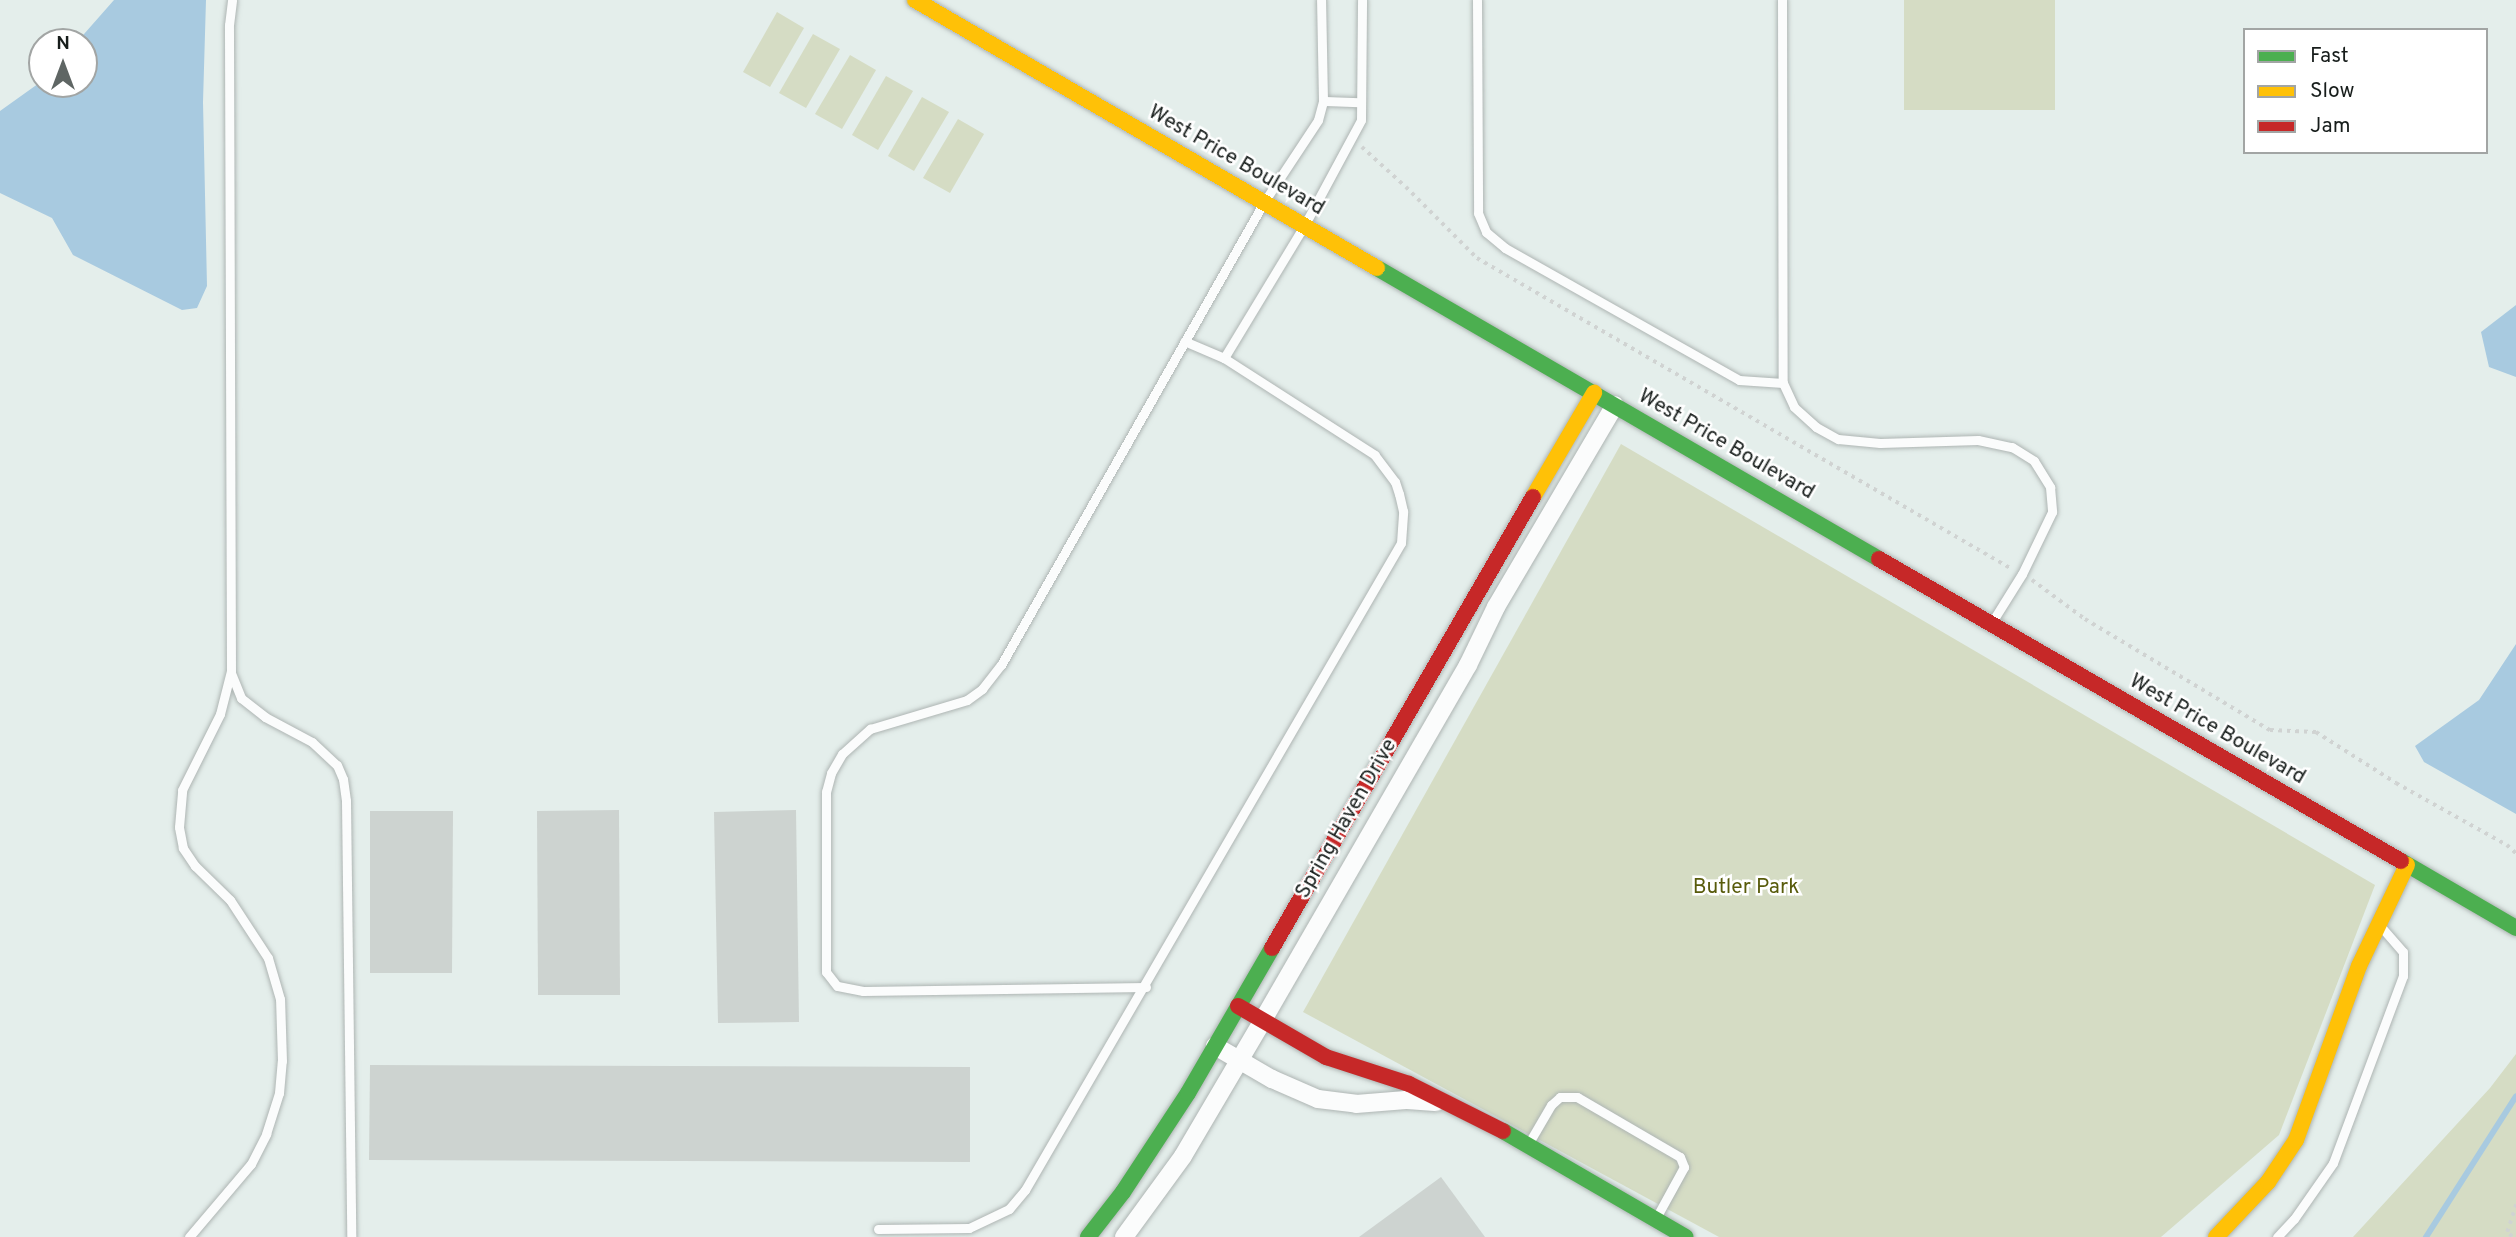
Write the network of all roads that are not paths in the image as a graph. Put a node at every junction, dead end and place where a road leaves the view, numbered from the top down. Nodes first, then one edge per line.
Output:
1 (232, 0) edge
2 (915, 0) edge
3 (1321, 0) edge
4 (1362, 0) edge
5 (1477, 0) edge
6 (1782, 0) edge
7 (1323, 101) junction
8 (1361, 102) junction
9 (1264, 202) junction
10 (1304, 226) junction
11 (1184, 341) junction
12 (1224, 358) junction
13 (1783, 383) junction
14 (1594, 393) junction
15 (1615, 405) junction
16 (1991, 623) junction
17 (231, 671) junction
18 (2407, 864) junction
19 (2379, 924) junction
20 (2516, 928) edge
21 (1146, 987) junction
22 (1238, 1006) junction
23 (1263, 1020) junction
24 (1215, 1046) junction
25 (1239, 1060) junction
26 (1450, 1104) junction
27 (1527, 1145) junction
28 (1655, 1219) junction
29 (878, 1229) dead end
30 (190, 1237) edge
31 (351, 1237) edge
32 (1088, 1237) edge
33 (1124, 1237) edge
34 (1686, 1237) edge
35 (2216, 1237) edge
36 (2277, 1237) edge

1 - 17 lane
2 - 9 street, West Price Boulevard
3 - 7 lane
4 - 8 lane
5 - 13 lane
6 - 13 lane
7 - 8 lane
7 - 9 lane
8 - 10 lane
9 - 10 street, West Price Boulevard
9 - 11 lane
10 - 12 lane
10 - 14 street, West Price Boulevard
11 - 12 lane
11 - 21 lane
12 - 21 lane
13 - 16 lane
14 - 15 street, West Price Boulevard
14 - 22 street, Spring Haven Drive
15 - 16 street, West Price Boulevard
15 - 23 street, Spring Haven Drive
16 - 18 street, West Price Boulevard
17 - 30 lane
17 - 31 lane
18 - 19 street
18 - 20 street, West Price Boulevard
19 - 35 street
19 - 36 lane
21 - 29 lane
22 - 23 street
22 - 24 street, Spring Haven Drive
23 - 25 street, Spring Haven Drive
23 - 26 street
24 - 25 street
24 - 32 street, Spring Haven Drive
25 - 26 street
25 - 33 street, Spring Haven Drive
26 - 27 street
27 - 28 street
27 - 28 lane
28 - 34 street

